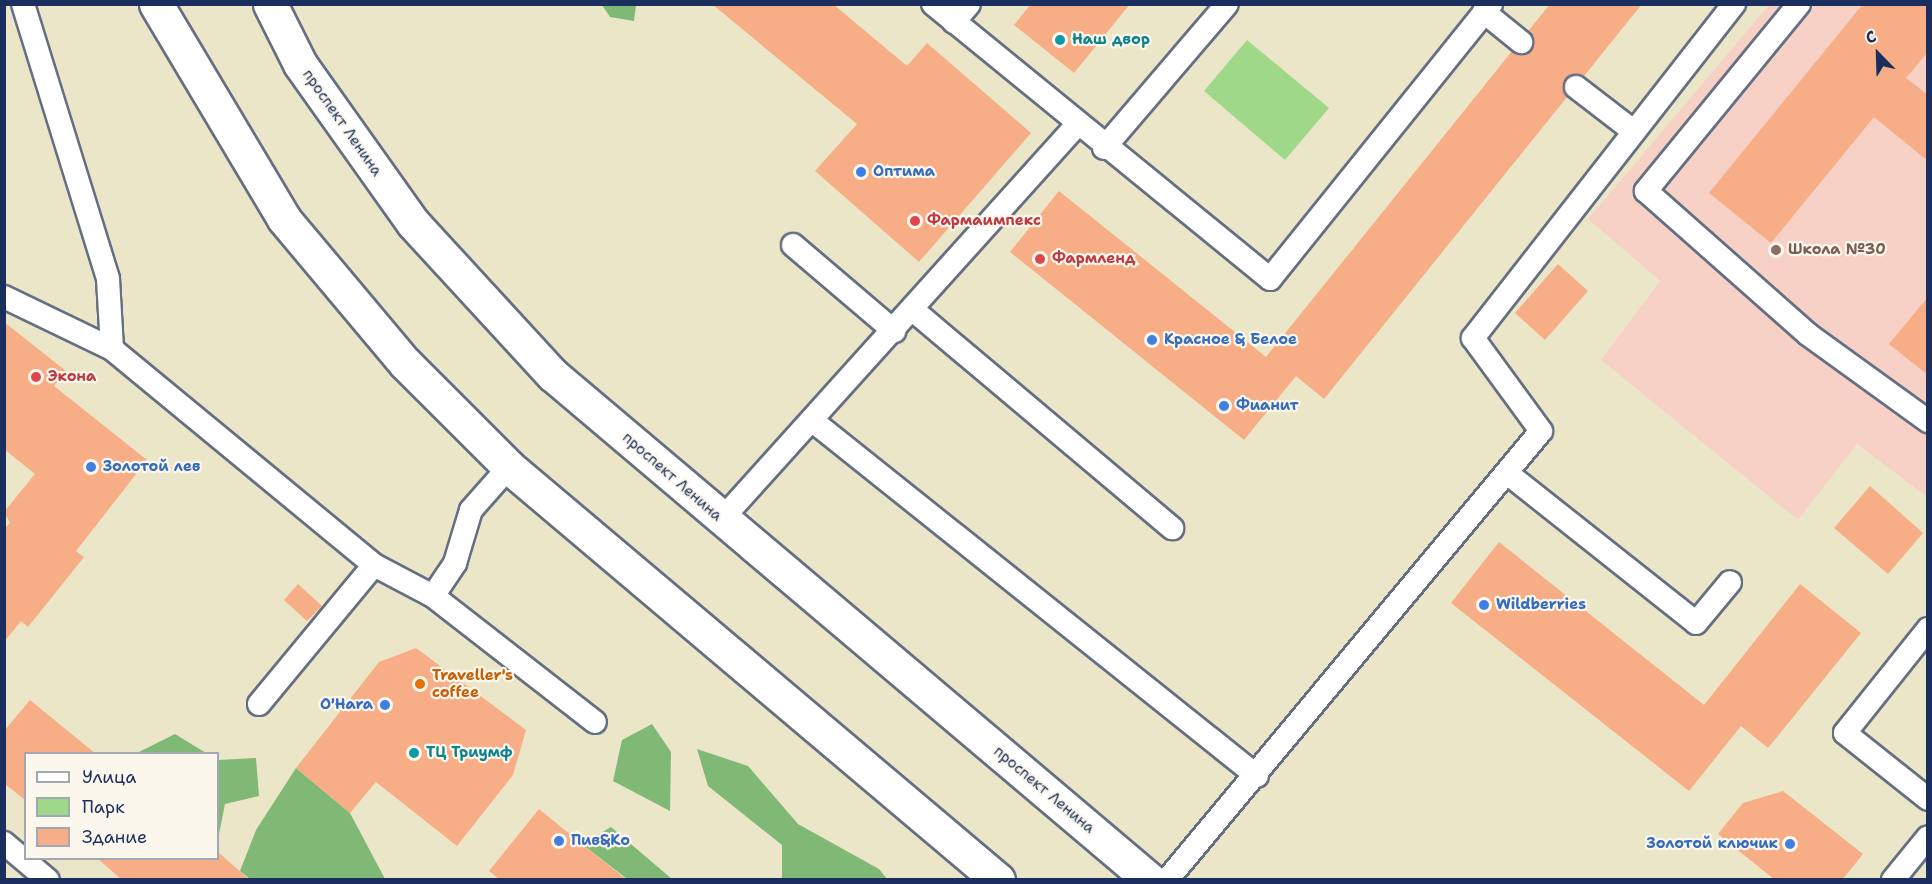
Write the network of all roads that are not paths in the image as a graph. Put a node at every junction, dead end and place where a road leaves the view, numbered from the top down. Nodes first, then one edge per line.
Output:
1 (23, 4) edge
2 (156, 4) edge
3 (270, 4) edge
4 (933, 4) edge
5 (969, 4) edge
6 (1227, 4) edge
7 (1734, 4) edge
8 (1799, 4) edge
9 (1488, 8) edge
10 (954, 22) junction
11 (1521, 42) dead end
12 (1576, 87) dead end
13 (1076, 126) junction
14 (1632, 130) junction
15 (1104, 148) junction
16 (793, 245) dead end
17 (4, 297) edge
18 (913, 310) junction
19 (894, 331) junction
20 (112, 349) junction
21 (1928, 421) edge
22 (814, 422) junction
23 (509, 467) junction
24 (1507, 473) junction
25 (722, 519) junction
26 (1172, 528) dead end
27 (374, 565) junction
28 (1730, 582) dead end
29 (433, 596) junction
30 (1928, 629) edge
31 (259, 704) dead end
32 (595, 722) dead end
33 (1257, 776) junction
34 (1928, 799) edge
35 (1928, 837) edge
36 (4, 843) edge
37 (24, 859) edge
38 (25, 860) edge
39 (48, 879) edge
40 (998, 879) edge
41 (1150, 879) edge
42 (1167, 879) edge
43 (1893, 879) edge

1 - 20 lane
2 - 23 main road
3 - 25 main road, проспект Ленина
4 - 10 lane
5 - 10 lane
6 - 15 lane
7 - 14 lane
8 - 21 lane
9 - 11 lane
9 - 15 lane
10 - 13 lane
12 - 14 lane
13 - 15 lane
13 - 18 lane
14 - 24 lane
16 - 19 lane
17 - 20 lane
18 - 19 lane
18 - 26 lane
19 - 22 lane
20 - 27 lane
22 - 25 lane
22 - 33 lane
23 - 29 lane
23 - 40 main road
24 - 28 lane
24 - 33 lane
25 - 41 main road, проспект Ленина
27 - 29 lane
27 - 31 lane
29 - 32 lane
30 - 34 lane
33 - 42 lane
35 - 43 lane
36 - 37 lane
38 - 39 lane

